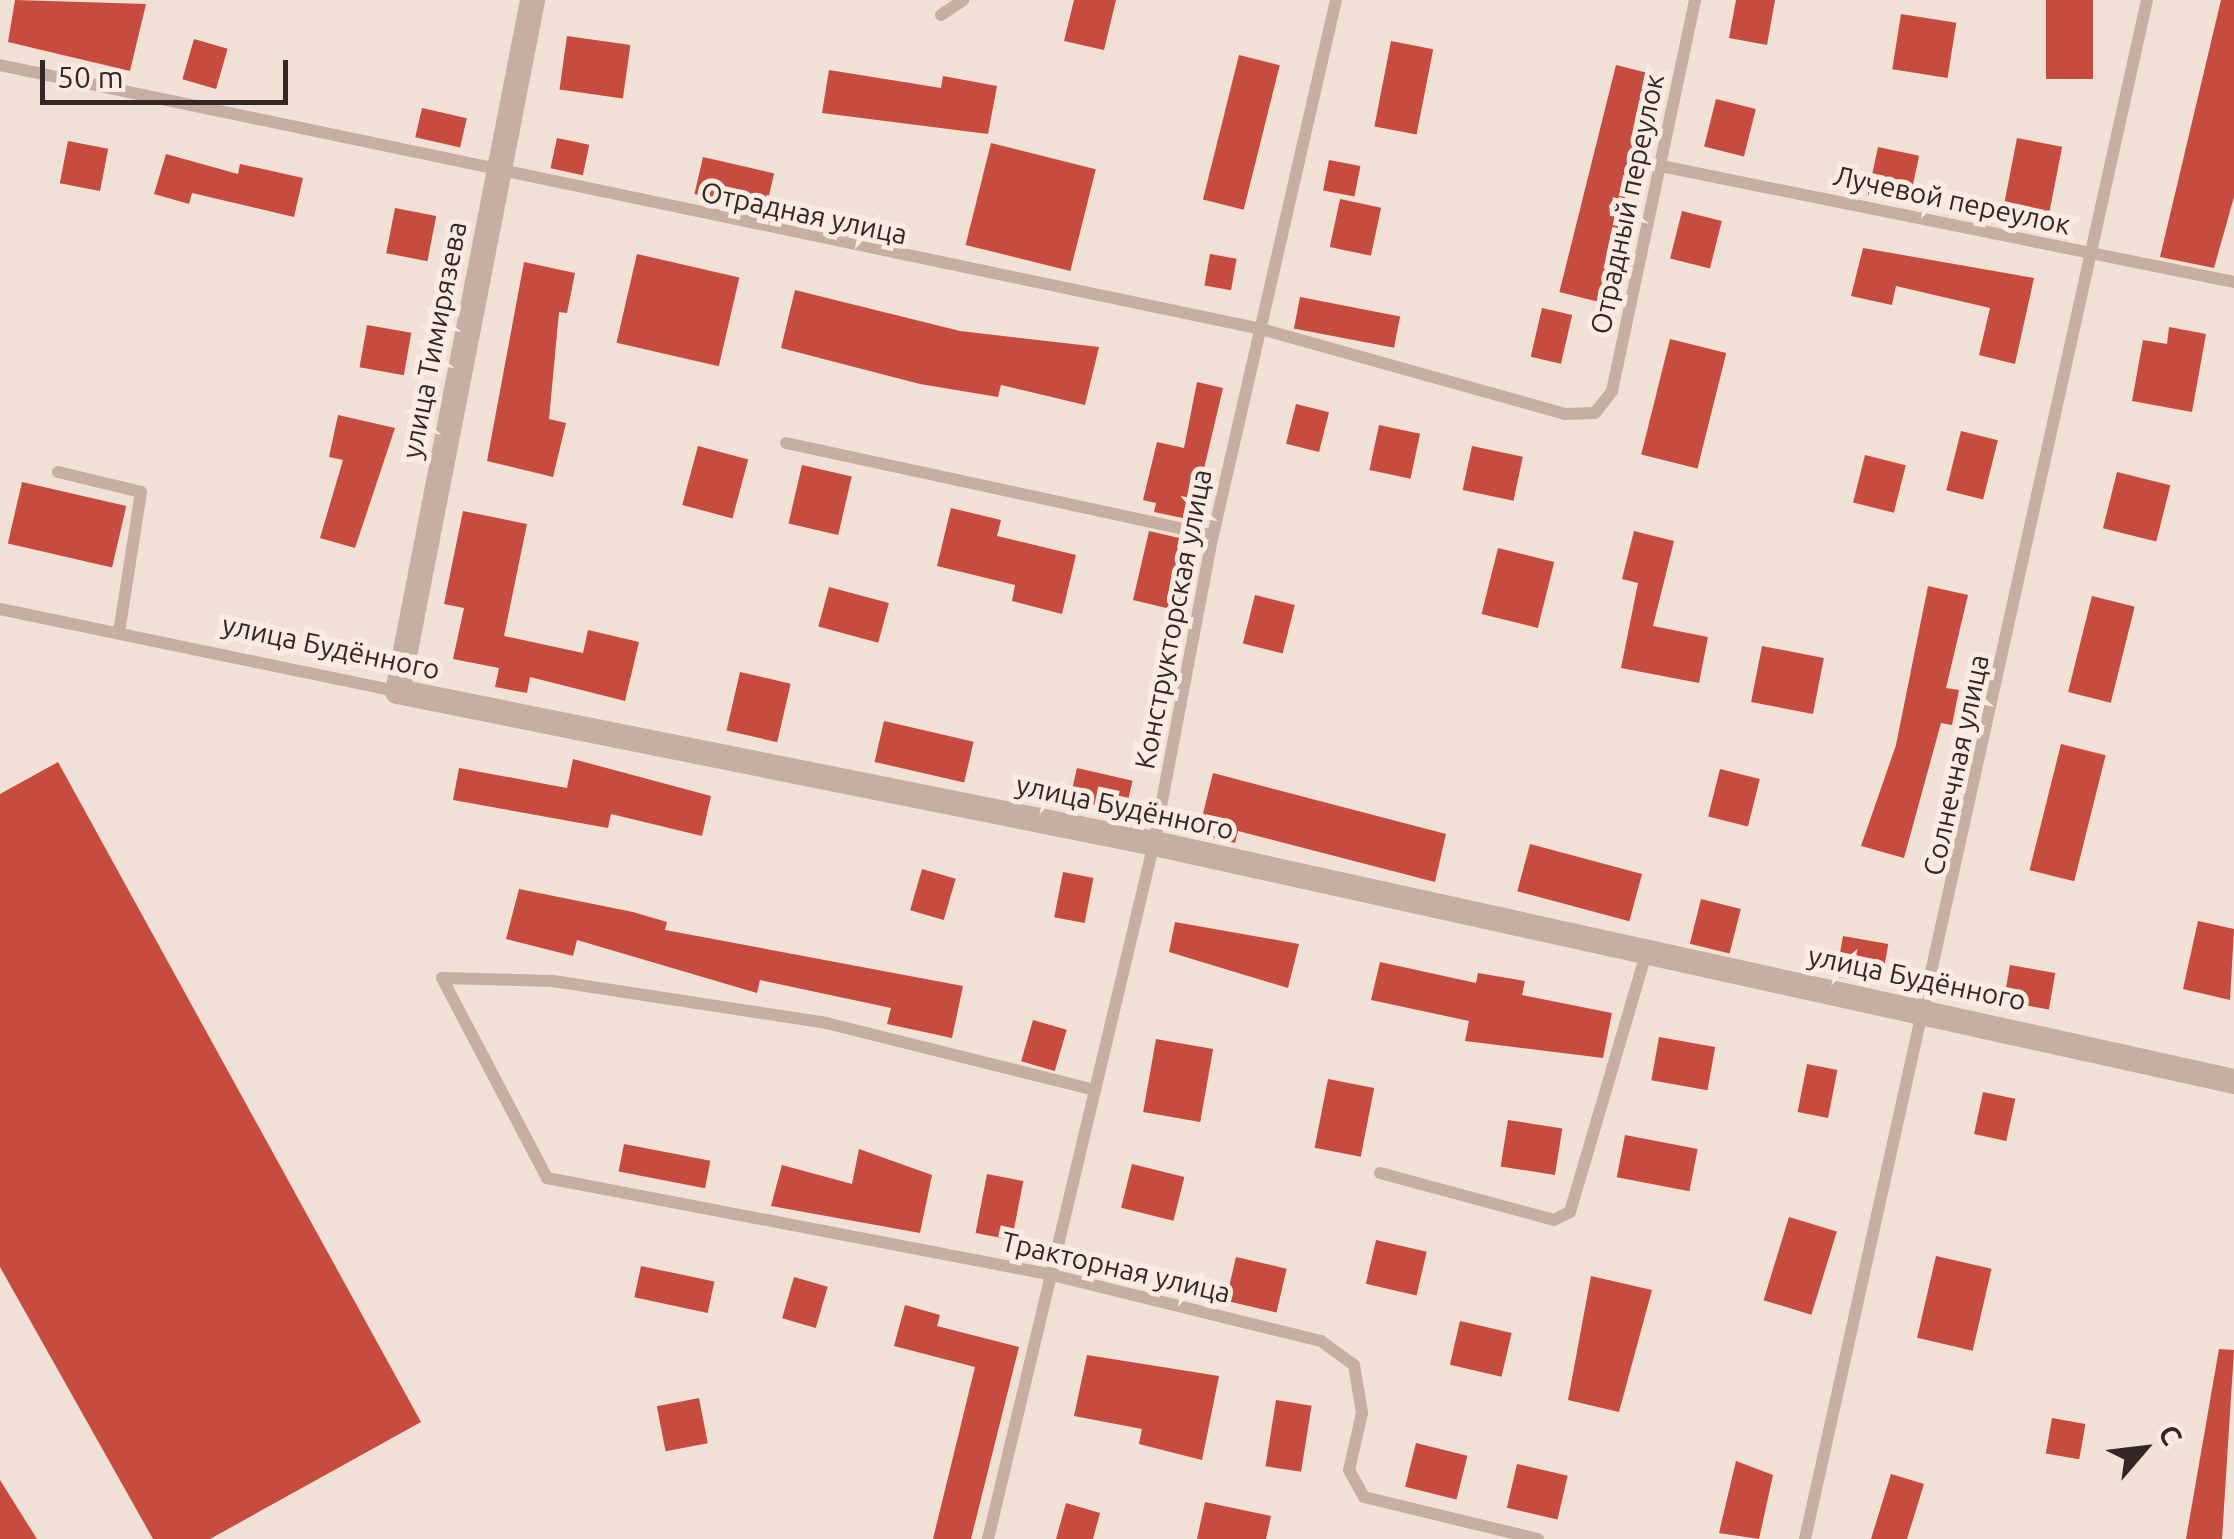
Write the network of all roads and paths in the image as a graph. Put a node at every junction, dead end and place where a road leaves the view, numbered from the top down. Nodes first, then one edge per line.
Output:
1 (532, 0) edge
2 (963, 0) edge
3 (1336, 0) edge
4 (1695, 0) edge
5 (2147, 0) edge
6 (941, 16) dead end
7 (0, 65) edge
8 (1661, 166) junction
9 (497, 170) junction
10 (2093, 255) junction
11 (2234, 282) edge
12 (1261, 329) junction
13 (1595, 413) joint
14 (786, 443) dead end
15 (58, 472) dead end
16 (1213, 535) junction
17 (0, 609) edge
18 (119, 633) junction
19 (397, 691) junction
20 (1154, 843) junction
21 (1646, 950) junction
22 (1928, 1010) junction
23 (2234, 1081) edge
24 (1096, 1090) junction
25 (1380, 1174) dead end
26 (1048, 1274) junction
27 (988, 1539) edge
28 (1538, 1539) edge
29 (1804, 1539) edge

1 - 9 street, улица Тимирязева
2 - 6 lane
3 - 12 lane, Конструкторская улица
4 - 8 lane, Отрадный переулок
5 - 10 lane, Солнечная улица
7 - 9 lane, Отрадная улица
8 - 10 lane, Лучевой переулок
8 - 13 lane, Отрадный переулок
9 - 12 lane, Отрадная улица
9 - 19 street, улица Тимирязева
10 - 11 lane, Лучевой переулок
10 - 22 lane, Солнечная улица
12 - 13 lane, Отрадная улица
12 - 16 lane, Конструкторская улица
14 - 16 lane
15 - 18 lane
16 - 20 lane, Конструкторская улица
17 - 18 lane, улица Будённого
18 - 19 lane, улица Будённого
19 - 20 street, улица Будённого
20 - 21 street, улица Будённого
20 - 24 lane, Конструкторская улица
21 - 22 street, улица Будённого
21 - 25 lane
22 - 23 street, улица Будённого
22 - 29 lane, Солнечная улица
24 - 26 lane, Конструкторская улица
24 - 26 lane, Тракторная улица
26 - 27 lane, Конструкторская улица
26 - 28 lane, Тракторная улица

